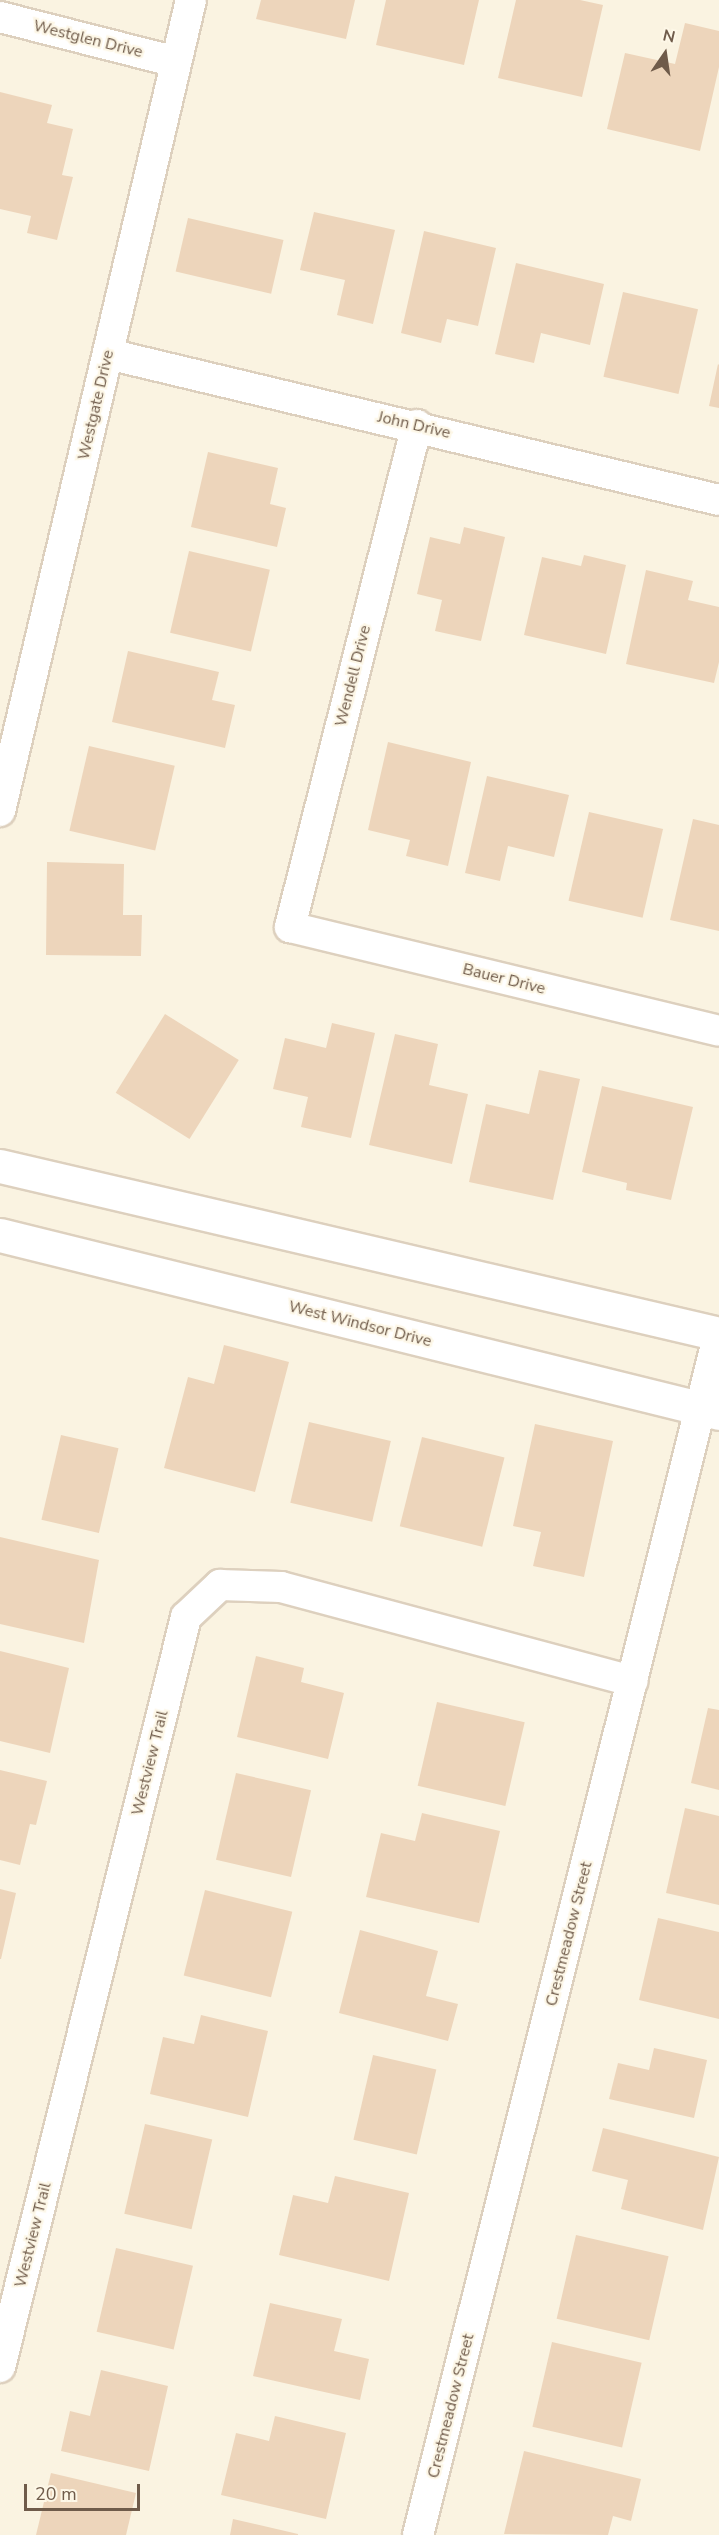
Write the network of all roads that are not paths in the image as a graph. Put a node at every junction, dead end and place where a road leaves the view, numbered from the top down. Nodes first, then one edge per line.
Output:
1 (192, 0) edge
2 (0, 17) edge
3 (176, 62) junction
4 (108, 354) junction
5 (417, 425) junction
6 (719, 500) edge
7 (0, 811) edge
8 (290, 927) joint
9 (719, 1031) edge
10 (0, 1166) edge
11 (0, 1235) edge
12 (719, 1334) edge
13 (710, 1410) edge
14 (633, 1681) junction
15 (0, 2367) edge
16 (418, 2535) edge

1 - 3 street, Westgate Drive
2 - 3 street, Westglen Drive
3 - 4 street, Westgate Drive
4 - 5 street, John Drive
4 - 7 street, Westgate Drive
5 - 6 street, John Drive
5 - 8 street, Wendell Drive
8 - 9 street, Bauer Drive
10 - 12 street
11 - 13 street, West Windsor Drive
12 - 13 street, Crestmeadow Street
13 - 14 street, Crestmeadow Street
14 - 15 street, Westview Trail
14 - 16 street, Crestmeadow Street

